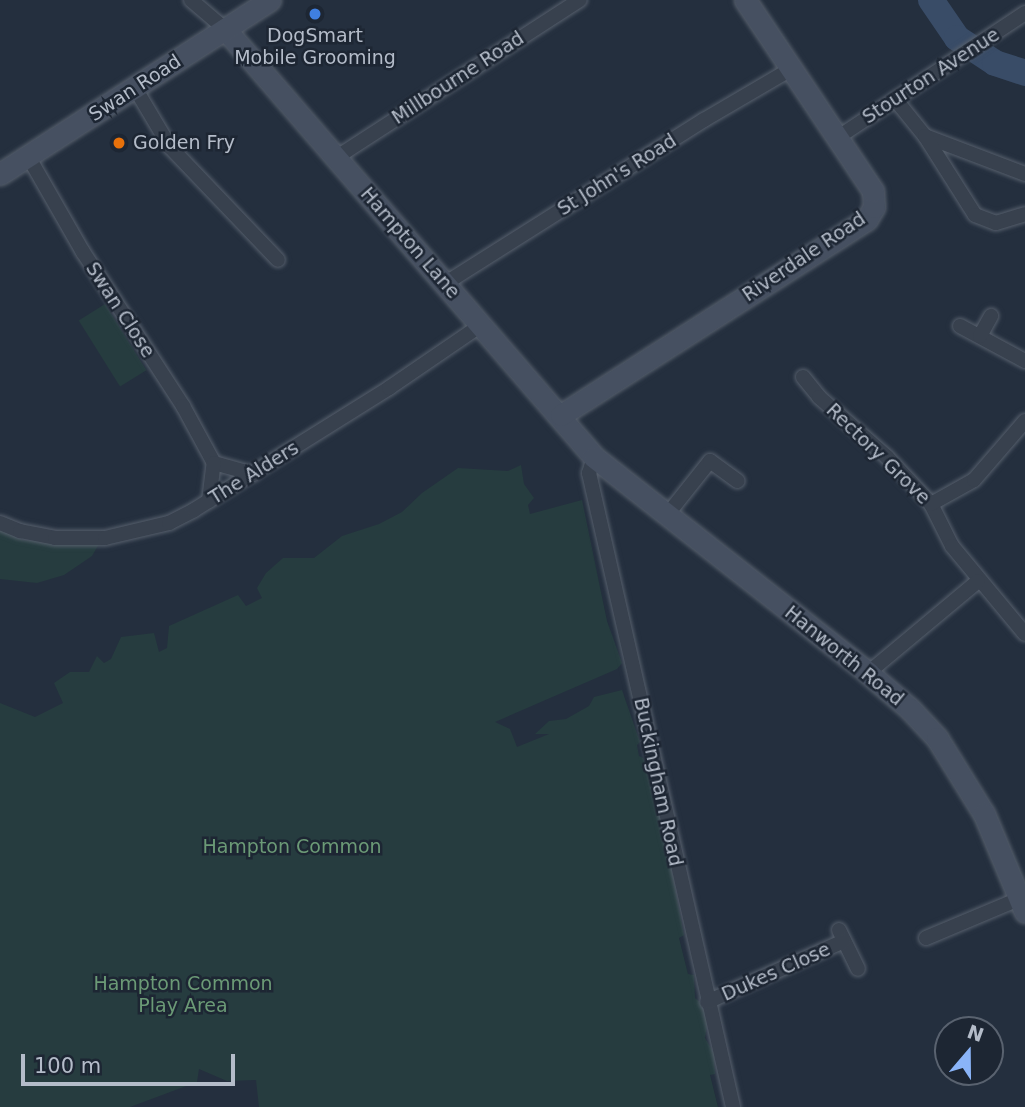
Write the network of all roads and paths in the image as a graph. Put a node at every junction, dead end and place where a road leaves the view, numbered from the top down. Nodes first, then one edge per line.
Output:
1 (191, 0) edge
2 (270, 0) edge
3 (580, 0) edge
4 (745, 0) edge
5 (1025, 13) edge
6 (225, 29) junction
7 (791, 69) junction
8 (135, 88) junction
9 (895, 99) junction
10 (925, 136) junction
11 (837, 138) junction
12 (28, 156) junction
13 (337, 157) junction
14 (0, 174) edge
15 (1025, 174) edge
16 (1025, 214) edge
17 (278, 260) dead end
18 (446, 283) junction
19 (991, 316) dead end
20 (481, 325) junction
21 (960, 327) dead end
22 (980, 336) junction
23 (1025, 362) edge
24 (803, 377) dead end
25 (561, 415) junction
26 (1025, 421) edge
27 (594, 457) junction
28 (214, 463) junction
29 (254, 474) junction
30 (738, 481) dead end
31 (209, 501) junction
32 (932, 504) junction
33 (667, 515) junction
34 (0, 523) edge
35 (978, 581) junction
36 (1025, 634) edge
37 (868, 673) junction
38 (1022, 906) edge
39 (926, 938) dead end
40 (858, 969) dead end
41 (707, 1002) junction
42 (733, 1107) edge

1 - 6 street
2 - 6 street, Swan Road
3 - 13 street, Millbourne Road
4 - 7 street, Riverdale Road
5 - 9 street, Stourton Avenue
6 - 8 street, Swan Road
6 - 13 street, Hampton Lane
7 - 11 street, Riverdale Road
7 - 18 street, St John's Road
8 - 12 street, Swan Road
8 - 17 street
9 - 10 street
9 - 11 street, Stourton Avenue
10 - 15 street
10 - 16 street
11 - 25 street, Riverdale Road
12 - 14 street, Swan Road
12 - 28 street, Swan Close
13 - 18 street, Hampton Lane
18 - 20 street, Hampton Lane
19 - 22 street
20 - 25 street, Hampton Lane
20 - 29 street, The Alders
21 - 22 street
22 - 23 street
24 - 32 street, Rectory Grove
25 - 27 street, Hampton Lane
26 - 32 street
27 - 33 street, Hanworth Road
27 - 41 street, Buckingham Road
28 - 29 street
28 - 31 street
29 - 31 street, The Alders
30 - 33 street
31 - 34 street, The Alders
32 - 35 street, Rectory Grove
33 - 37 street, Hanworth Road
35 - 36 street, Rectory Grove
35 - 37 street
37 - 38 street, Hanworth Road
38 - 39 street
40 - 41 street, Dukes Close
41 - 42 street, Buckingham Road

